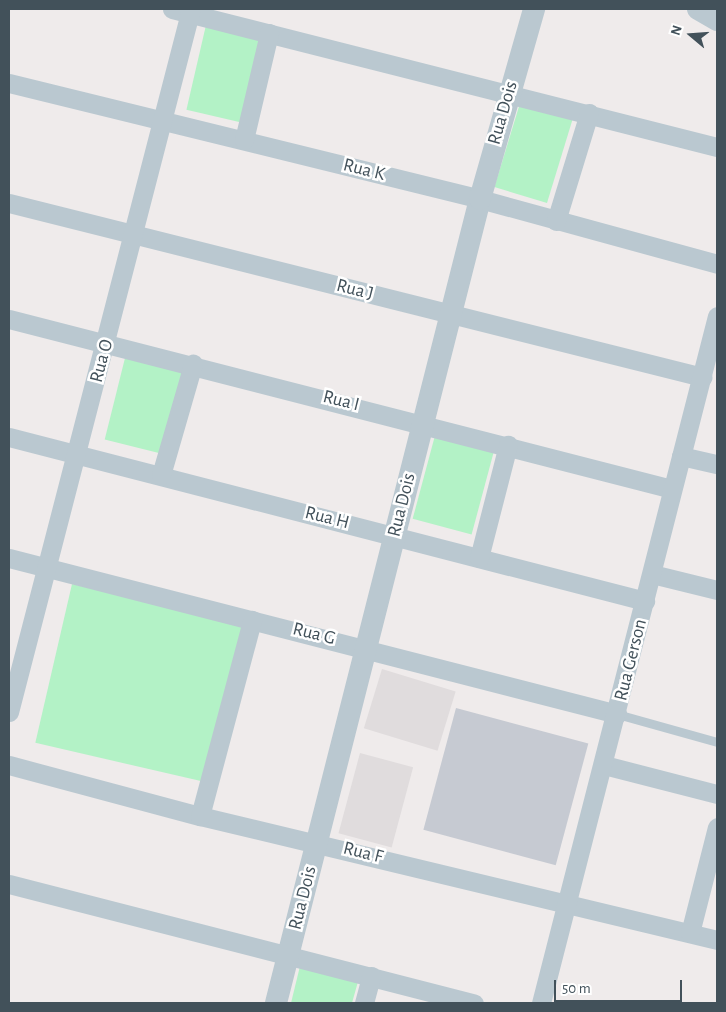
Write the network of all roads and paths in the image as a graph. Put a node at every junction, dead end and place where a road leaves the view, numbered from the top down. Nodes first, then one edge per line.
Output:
1 (534, 9) edge
2 (698, 9) edge
3 (184, 10) edge
4 (717, 20) edge
5 (269, 33) junction
6 (9, 83) edge
7 (509, 93) junction
8 (589, 113) junction
9 (161, 122) junction
10 (244, 140) junction
11 (717, 147) edge
12 (480, 199) junction
13 (9, 203) edge
14 (556, 222) junction
15 (133, 234) junction
16 (717, 264) edge
17 (451, 314) junction
18 (717, 316) edge
19 (9, 319) edge
20 (107, 346) junction
21 (714, 346) edge
22 (193, 364) junction
23 (702, 377) junction
24 (423, 422) junction
25 (9, 436) edge
26 (508, 446) junction
27 (77, 454) junction
28 (681, 456) junction
29 (717, 464) edge
30 (161, 475) junction
31 (672, 489) junction
32 (395, 535) junction
33 (9, 558) edge
34 (479, 558) junction
35 (46, 569) junction
36 (652, 574) junction
37 (717, 590) edge
38 (645, 600) junction
39 (252, 620) junction
40 (366, 647) junction
41 (9, 712) edge
42 (617, 714) junction
43 (717, 742) edge
44 (9, 765) edge
45 (604, 765) junction
46 (717, 794) edge
47 (200, 816) junction
48 (717, 827) edge
49 (317, 842) junction
50 (9, 884) edge
51 (567, 902) junction
52 (690, 933) junction
53 (717, 940) edge
54 (288, 956) junction
55 (371, 976) junction
56 (276, 1003) edge
57 (364, 1003) edge
58 (474, 1003) edge
59 (541, 1003) edge

1 - 7 street, Rua Dois
2 - 4 street
3 - 5 street
3 - 9 street, Rua O
5 - 7 street
5 - 10 street
6 - 9 street, Rua K
7 - 8 street
7 - 12 street, Rua Dois
8 - 11 street
8 - 14 street
9 - 10 street, Rua K
9 - 15 street, Rua O
10 - 12 street, Rua K
12 - 14 street, Rua K
12 - 17 street, Rua Dois
13 - 15 street, Rua J
14 - 16 street, Rua K
15 - 17 street, Rua J
15 - 20 street, Rua O
17 - 23 street, Rua J
17 - 24 street, Rua Dois
18 - 21 street, Rua Gerson
19 - 20 street, Rua I
20 - 22 street, Rua I
20 - 27 street, Rua O
21 - 23 street, Rua Gerson
22 - 24 street, Rua I
22 - 30 street
23 - 28 street, Rua Gerson
24 - 26 street, Rua I
24 - 32 street, Rua Dois
25 - 27 street, Rua H
26 - 31 street, Rua I
26 - 34 street
27 - 30 street, Rua H
27 - 35 street, Rua O
28 - 29 street
28 - 31 street, Rua Gerson
30 - 32 street, Rua H
31 - 36 street, Rua Gerson
32 - 34 street, Rua H
32 - 40 street, Rua Dois
33 - 35 street, Rua G
34 - 38 street, Rua H
35 - 39 street, Rua G
35 - 41 street, Rua O
36 - 37 street
36 - 38 street, Rua Gerson
38 - 42 street, Rua Gerson
39 - 40 street, Rua G
39 - 47 street
40 - 42 street, Rua G
40 - 49 street, Rua Dois
42 - 43 lane
42 - 45 street, Rua Gerson
44 - 47 street, Rua F
45 - 46 street
45 - 51 street, Rua Gerson
47 - 49 street, Rua F
48 - 52 street
49 - 51 street, Rua F
49 - 54 street, Rua Dois
50 - 54 street
51 - 52 street, Rua F
51 - 59 street, Rua Gerson
52 - 53 street, Rua F
54 - 55 street
54 - 56 street, Rua Dois
55 - 57 street
55 - 58 street

